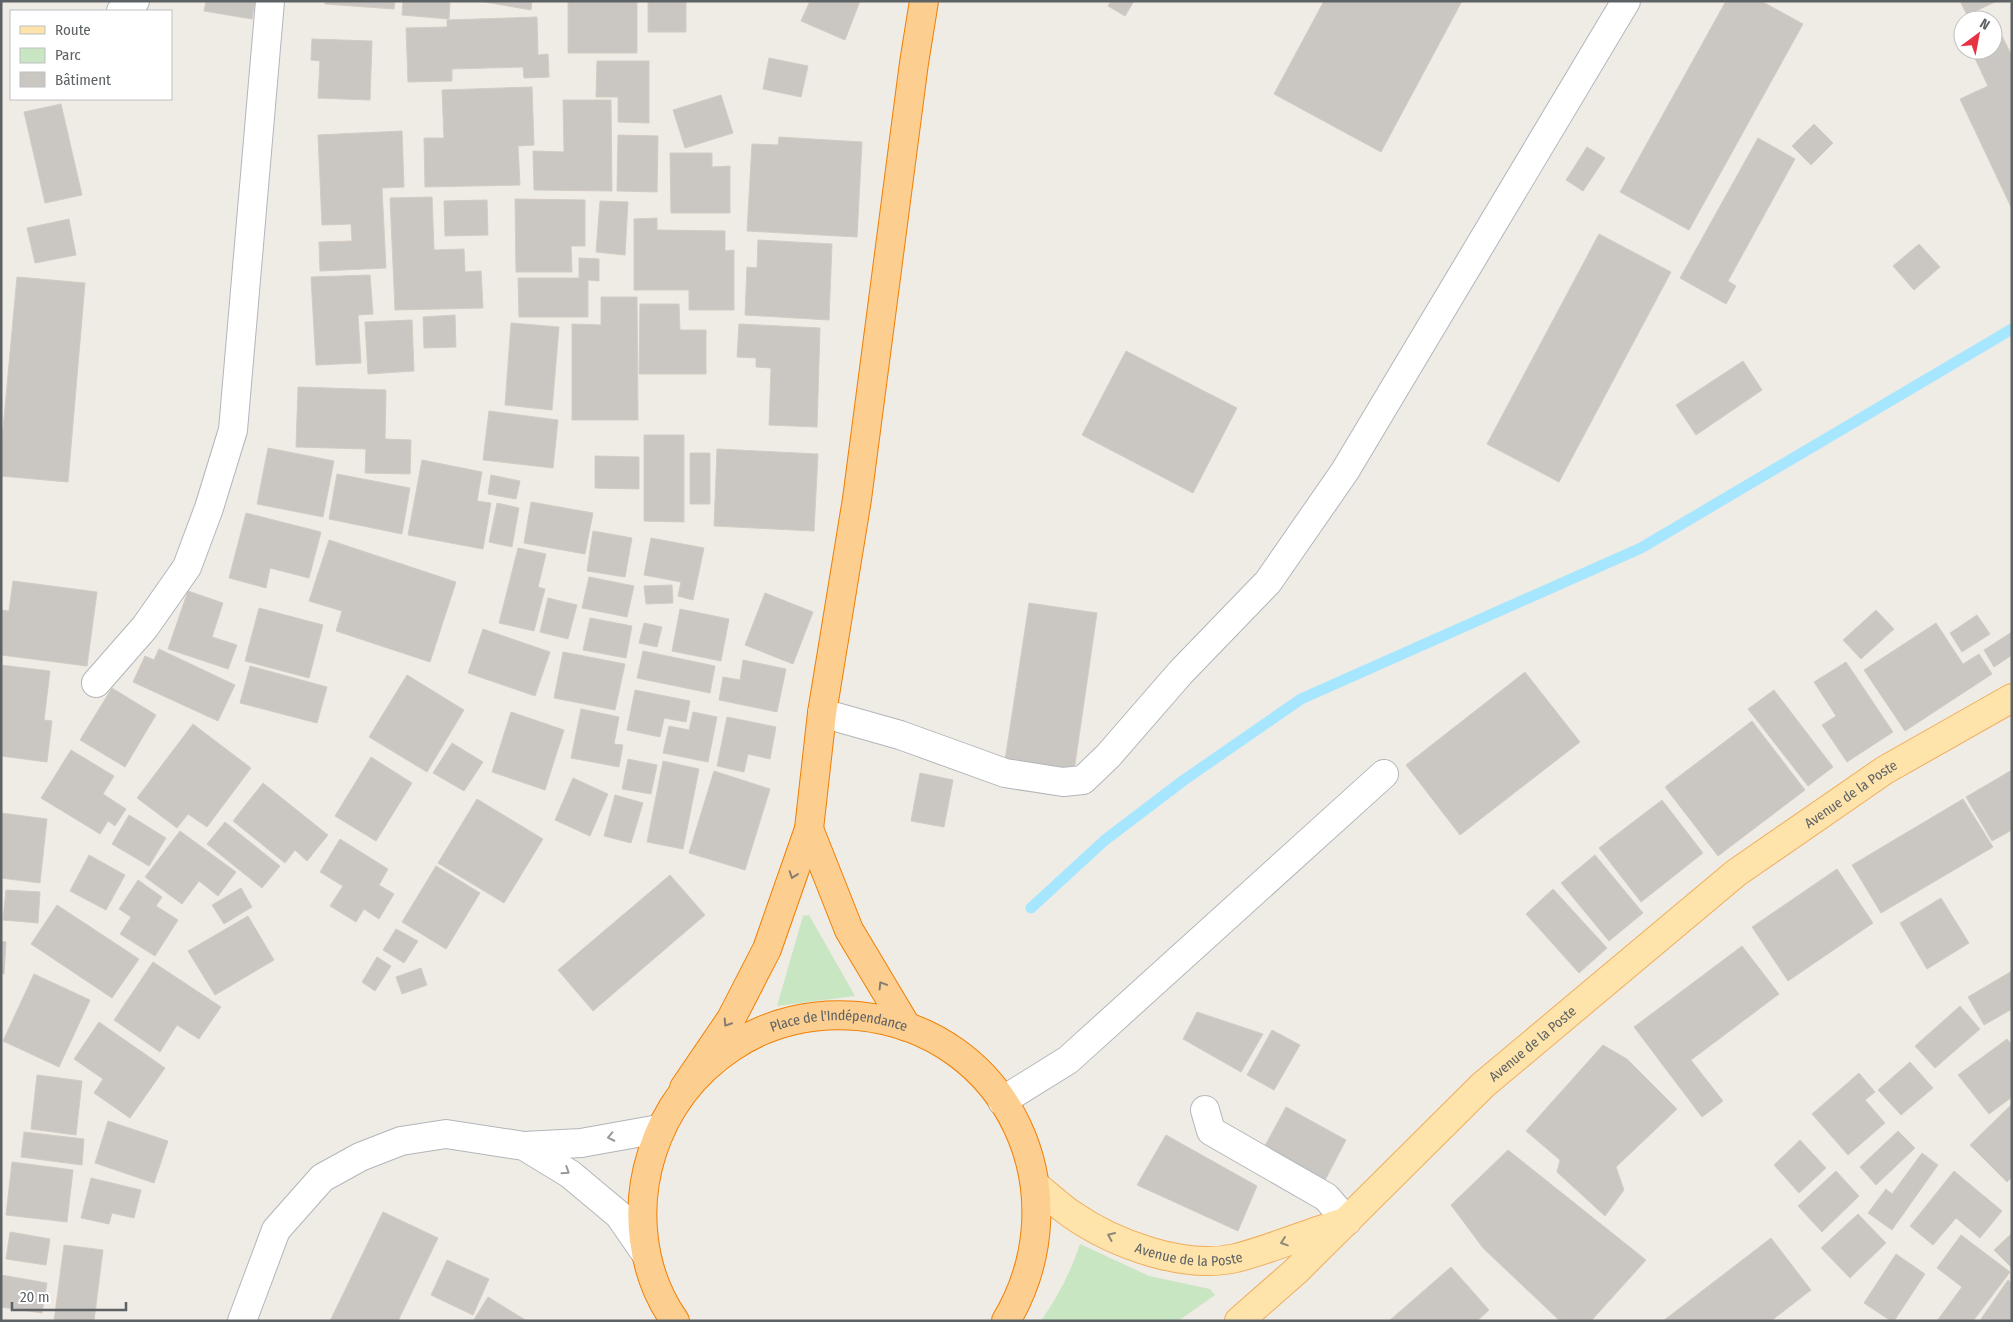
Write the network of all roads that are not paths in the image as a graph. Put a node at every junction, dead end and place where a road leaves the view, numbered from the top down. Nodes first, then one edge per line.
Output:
1 (135, 1) edge
2 (270, 1) edge
3 (924, 1) edge
4 (1626, 1) edge
5 (122, 10) edge
6 (96, 683) dead end
7 (2012, 698) edge
8 (822, 713) junction
9 (1384, 774) dead end
10 (809, 829) junction
11 (907, 1027) junction
12 (684, 1088) junction
13 (1002, 1101) junction
14 (1205, 1110) dead end
15 (659, 1130) junction
16 (524, 1146) junction
17 (1036, 1186) junction
18 (1347, 1221) junction
19 (646, 1254) junction
20 (671, 1318) edge
21 (242, 1321) edge
22 (1006, 1321) edge
23 (1239, 1321) edge

1 - 5 street
2 - 6 street
3 - 8 highway
4 - 8 street
7 - 18 main road, Avenue de la Poste
8 - 10 highway
9 - 13 street
11 -> 10 highway
10 -> 12 highway
11 - 12 highway, Place de l'Indépendance
11 - 13 highway, Place de l'Indépendance
12 - 15 highway, Place de l'Indépendance
13 - 17 highway, Place de l'Indépendance
14 - 18 street
15 -> 16 street
15 - 19 highway, Place de l'Indépendance
16 -> 19 street
16 - 21 street
18 -> 17 main road, Avenue de la Poste
17 - 22 highway, Place de l'Indépendance
18 - 23 main road
19 - 20 highway, Place de l'Indépendance

